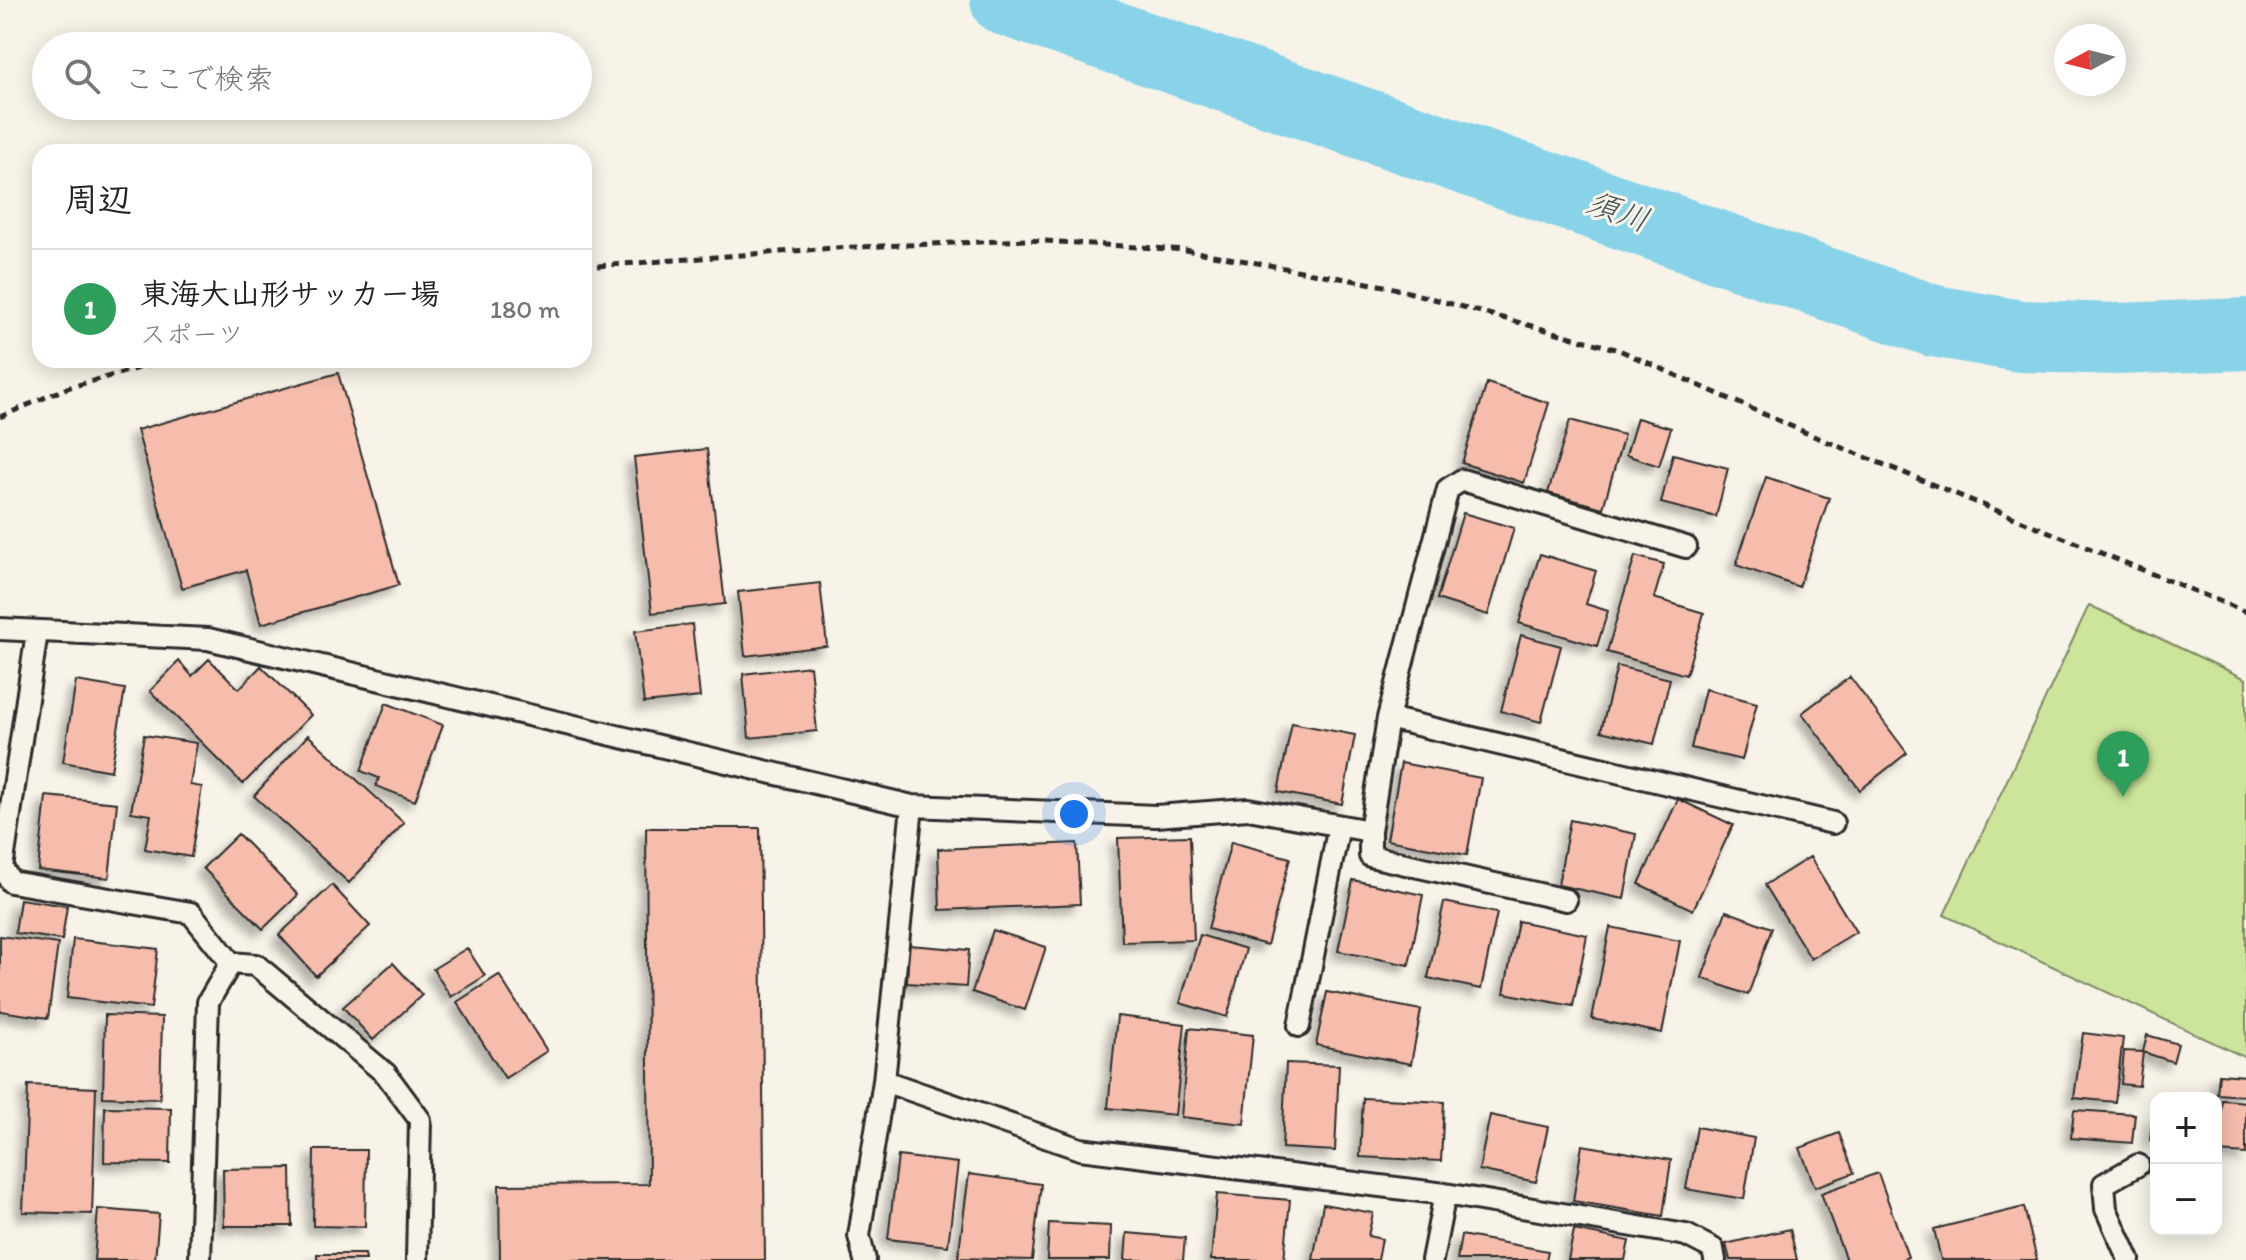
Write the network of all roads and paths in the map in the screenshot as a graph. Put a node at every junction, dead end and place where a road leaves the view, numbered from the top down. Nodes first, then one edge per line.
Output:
1 (592, 266) edge
2 (139, 368) edge
3 (0, 417) edge
4 (1686, 547) dead end
5 (2246, 612) edge
6 (0, 629) edge
7 (37, 632) junction
8 (1388, 718) junction
9 (912, 806) junction
10 (1833, 823) dead end
11 (1339, 826) junction
12 (1370, 831) junction
13 (1566, 900) dead end
14 (231, 963) junction
15 (1299, 1026) dead end
16 (884, 1081) junction
17 (2138, 1165) dead end
18 (1445, 1194) junction
19 (200, 1260) edge
20 (417, 1260) edge
21 (865, 1260) edge
22 (1432, 1260) edge
23 (1715, 1260) edge
24 (2129, 1260) edge

1 - 5 path
2 - 3 path
4 - 8 lane
6 - 7 lane
7 - 9 lane
7 - 14 lane
8 - 10 lane
8 - 12 lane
9 - 11 lane
9 - 16 lane
11 - 12 lane
11 - 15 lane
12 - 13 lane
14 - 19 lane
14 - 20 lane
16 - 18 lane
16 - 21 lane
17 - 24 lane
18 - 22 lane
18 - 23 lane

